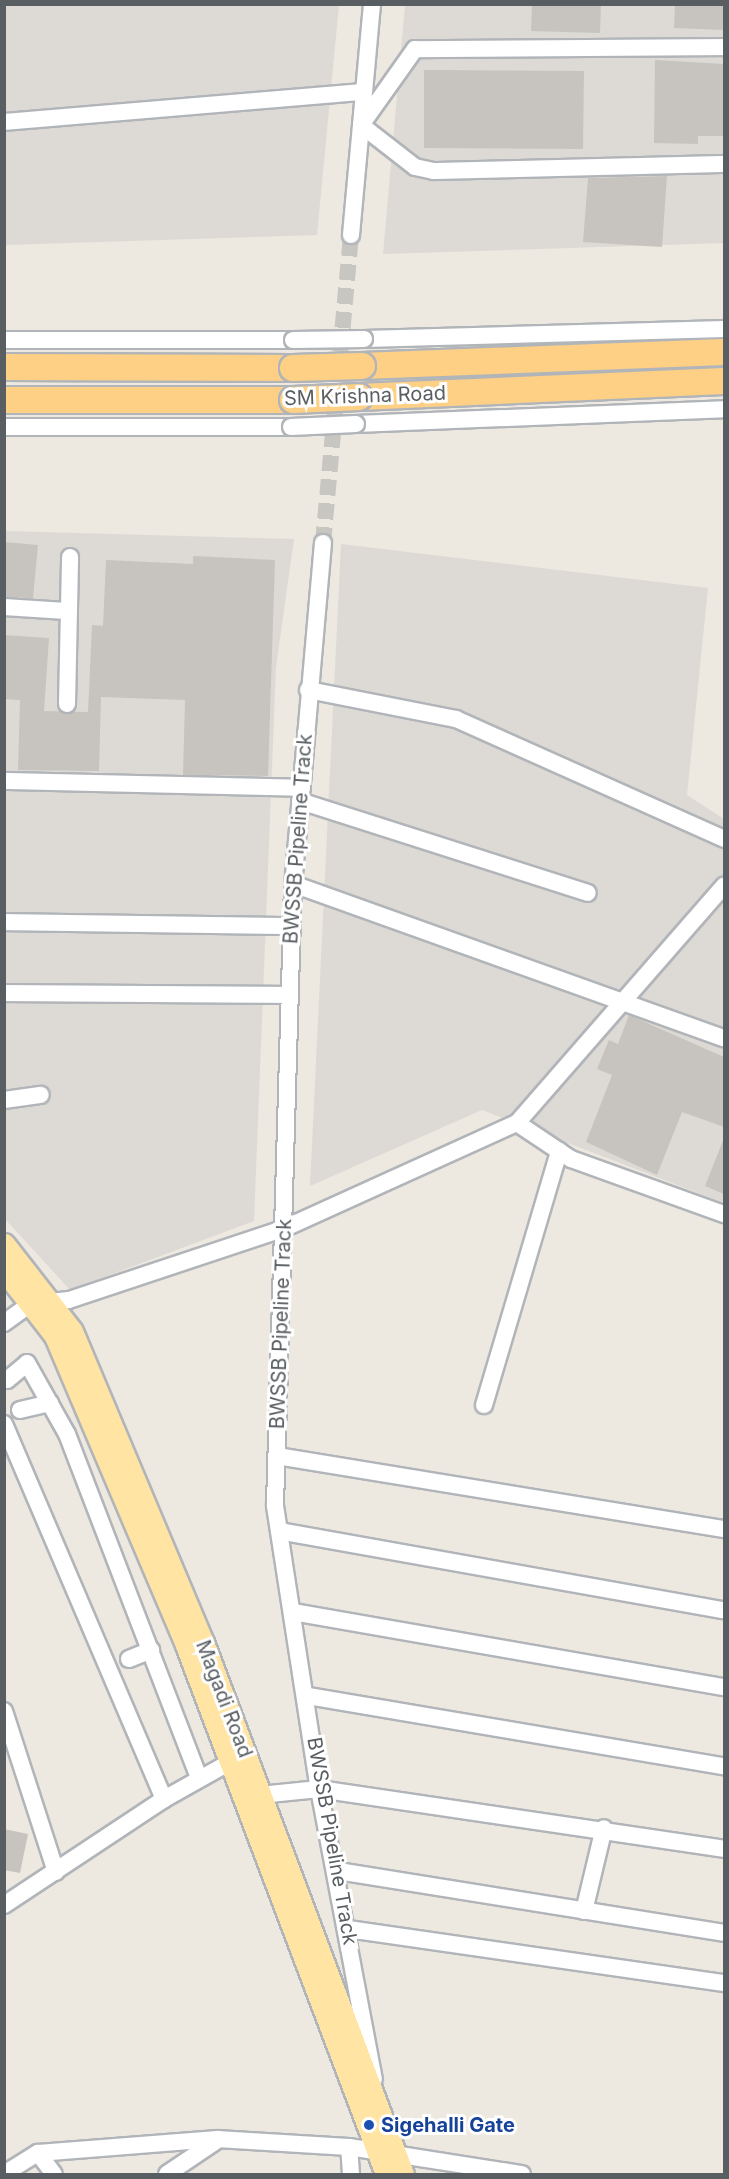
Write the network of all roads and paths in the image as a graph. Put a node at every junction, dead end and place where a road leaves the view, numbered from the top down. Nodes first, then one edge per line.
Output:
1 (372, 4) edge
2 (724, 47) edge
3 (364, 92) junction
4 (4, 122) edge
5 (361, 125) junction
6 (724, 164) edge
7 (351, 235) tunnel mouth
8 (724, 329) edge
9 (4, 340) edge
10 (724, 352) edge
11 (4, 367) edge
12 (351, 367) junction
13 (724, 381) edge
14 (348, 398) junction
15 (4, 399) edge
16 (724, 409) edge
17 (4, 427) edge
18 (322, 543) tunnel mouth
19 (70, 557) dead end
20 (4, 607) edge
21 (66, 611) junction
22 (308, 690) junction
23 (67, 704) dead end
24 (4, 781) edge
25 (301, 795) junction
26 (724, 839) edge
27 (293, 884) junction
28 (724, 886) edge
29 (588, 893) dead end
30 (4, 922) edge
31 (292, 926) junction
32 (4, 993) edge
33 (290, 995) junction
34 (627, 1000) junction
35 (724, 1038) edge
36 (42, 1095) dead end
37 (4, 1100) edge
38 (517, 1123) junction
39 (559, 1151) junction
40 (724, 1214) edge
41 (283, 1229) junction
42 (4, 1245) edge
43 (4, 1270) edge
44 (39, 1303) junction
45 (4, 1323) edge
46 (7, 1380) dead end
47 (50, 1402) junction
48 (484, 1405) dead end
49 (20, 1410) dead end
50 (4, 1424) edge
51 (277, 1456) junction
52 (724, 1529) edge
53 (279, 1531) junction
54 (724, 1610) edge
55 (294, 1612) junction
56 (151, 1650) junction
57 (129, 1659) dead end
58 (724, 1687) edge
59 (308, 1696) junction
60 (4, 1711) edge
61 (237, 1758) junction
62 (724, 1767) edge
63 (200, 1778) junction
64 (319, 1789) junction
65 (252, 1796) junction
66 (164, 1799) junction
67 (604, 1828) junction
68 (724, 1849) edge
69 (338, 1871) junction
70 (56, 1872) junction
71 (4, 1905) edge
72 (584, 1911) junction
73 (348, 1929) junction
74 (724, 1933) edge
75 (724, 1983) edge
76 (378, 2098) junction
77 (218, 2139) junction
78 (349, 2147) junction
79 (386, 2150) junction
80 (38, 2153) junction
81 (4, 2174) edge
82 (54, 2175) edge
83 (167, 2175) edge
84 (351, 2175) edge
85 (384, 2175) edge
86 (403, 2175) edge
87 (522, 2175) edge

1 - 3 street
2 - 5 street
3 - 4 street
3 - 5 street
5 - 6 street
5 - 7 street
8 - 9 street, bridge
10 - 12 highway, SM Krishna Road
11 - 12 highway, SM Krishna Road, bridge
12 - 14 street
13 - 14 highway, SM Krishna Road
14 - 15 highway, SM Krishna Road, bridge
16 - 17 street, SM Krishna Road, bridge
18 - 22 street, BWSSB Pipeline Track
19 - 21 street
20 - 21 street
21 - 23 street
22 - 25 street, BWSSB Pipeline Track
22 - 26 street
24 - 25 street
25 - 27 street, BWSSB Pipeline Track
25 - 29 street
27 - 31 street, BWSSB Pipeline Track
27 - 34 street
28 - 34 street
30 - 31 street
31 - 33 street, BWSSB Pipeline Track
32 - 33 street
33 - 41 street, BWSSB Pipeline Track
34 - 35 street
34 - 38 street
36 - 37 street
38 - 39 street
38 - 41 street
39 - 40 street
39 - 48 street
41 - 44 street
41 - 51 street, BWSSB Pipeline Track
42 - 44 main road, Magadi Road
43 - 44 main road, Magadi Road
44 - 45 street
44 - 61 main road, Magadi Road
46 - 47 street
47 - 49 street
47 - 56 street
50 - 66 street
51 - 52 street
51 - 53 street, BWSSB Pipeline Track
53 - 54 street
53 - 55 street, BWSSB Pipeline Track
55 - 58 street
55 - 59 street, BWSSB Pipeline Track
56 - 57 street
56 - 63 street
59 - 62 street
59 - 64 street, BWSSB Pipeline Track
60 - 70 street
61 - 63 street
61 - 65 main road, Magadi Road
63 - 66 street
64 - 65 street
64 - 67 street
64 - 69 street, BWSSB Pipeline Track
65 - 76 main road, Magadi Road
65 - 79 main road, Magadi Road
66 - 70 street
67 - 68 street
67 - 72 street
69 - 72 street
69 - 73 street, BWSSB Pipeline Track
70 - 71 street
72 - 74 street
73 - 75 street
73 - 76 street, BWSSB Pipeline Track
76 - 79 main road, Magadi Road
77 - 78 street
77 - 80 street
77 - 83 street
78 - 79 street
78 - 84 street
79 - 85 main road, Magadi Road
79 - 86 main road, Magadi Road
79 - 87 street
80 - 81 street
80 - 82 street

